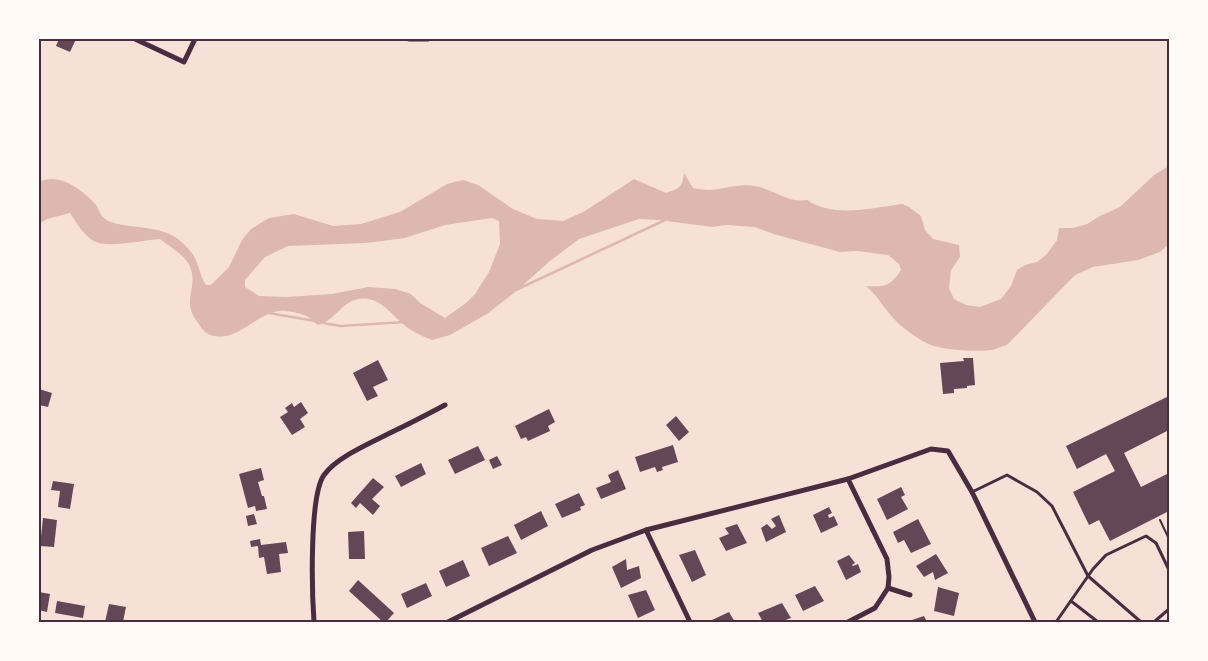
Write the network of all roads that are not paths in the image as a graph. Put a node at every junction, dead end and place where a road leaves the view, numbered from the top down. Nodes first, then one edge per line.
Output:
1 (135, 39) edge
2 (195, 39) edge
3 (409, 39) edge
4 (428, 39) edge
5 (445, 405) dead end
6 (848, 479) junction
7 (972, 492) junction
8 (646, 530) junction
9 (1169, 570) edge
10 (1088, 576) junction
11 (888, 588) junction
12 (910, 594) dead end
13 (1071, 601) junction
14 (1169, 609) edge
15 (314, 622) edge
16 (448, 622) edge
17 (690, 622) edge
18 (848, 622) edge
19 (1035, 622) edge
20 (1056, 622) edge
21 (1098, 622) edge
22 (1141, 622) edge
23 (1154, 622) edge

1 - 2 street
3 - 4 street
5 - 15 street
6 - 7 street
6 - 8 street
6 - 11 street
7 - 10 lane
7 - 19 street
8 - 16 street
8 - 17 street
9 - 10 lane
10 - 13 lane
10 - 22 lane
11 - 12 street
11 - 18 street
13 - 20 lane
13 - 21 lane
14 - 23 lane

